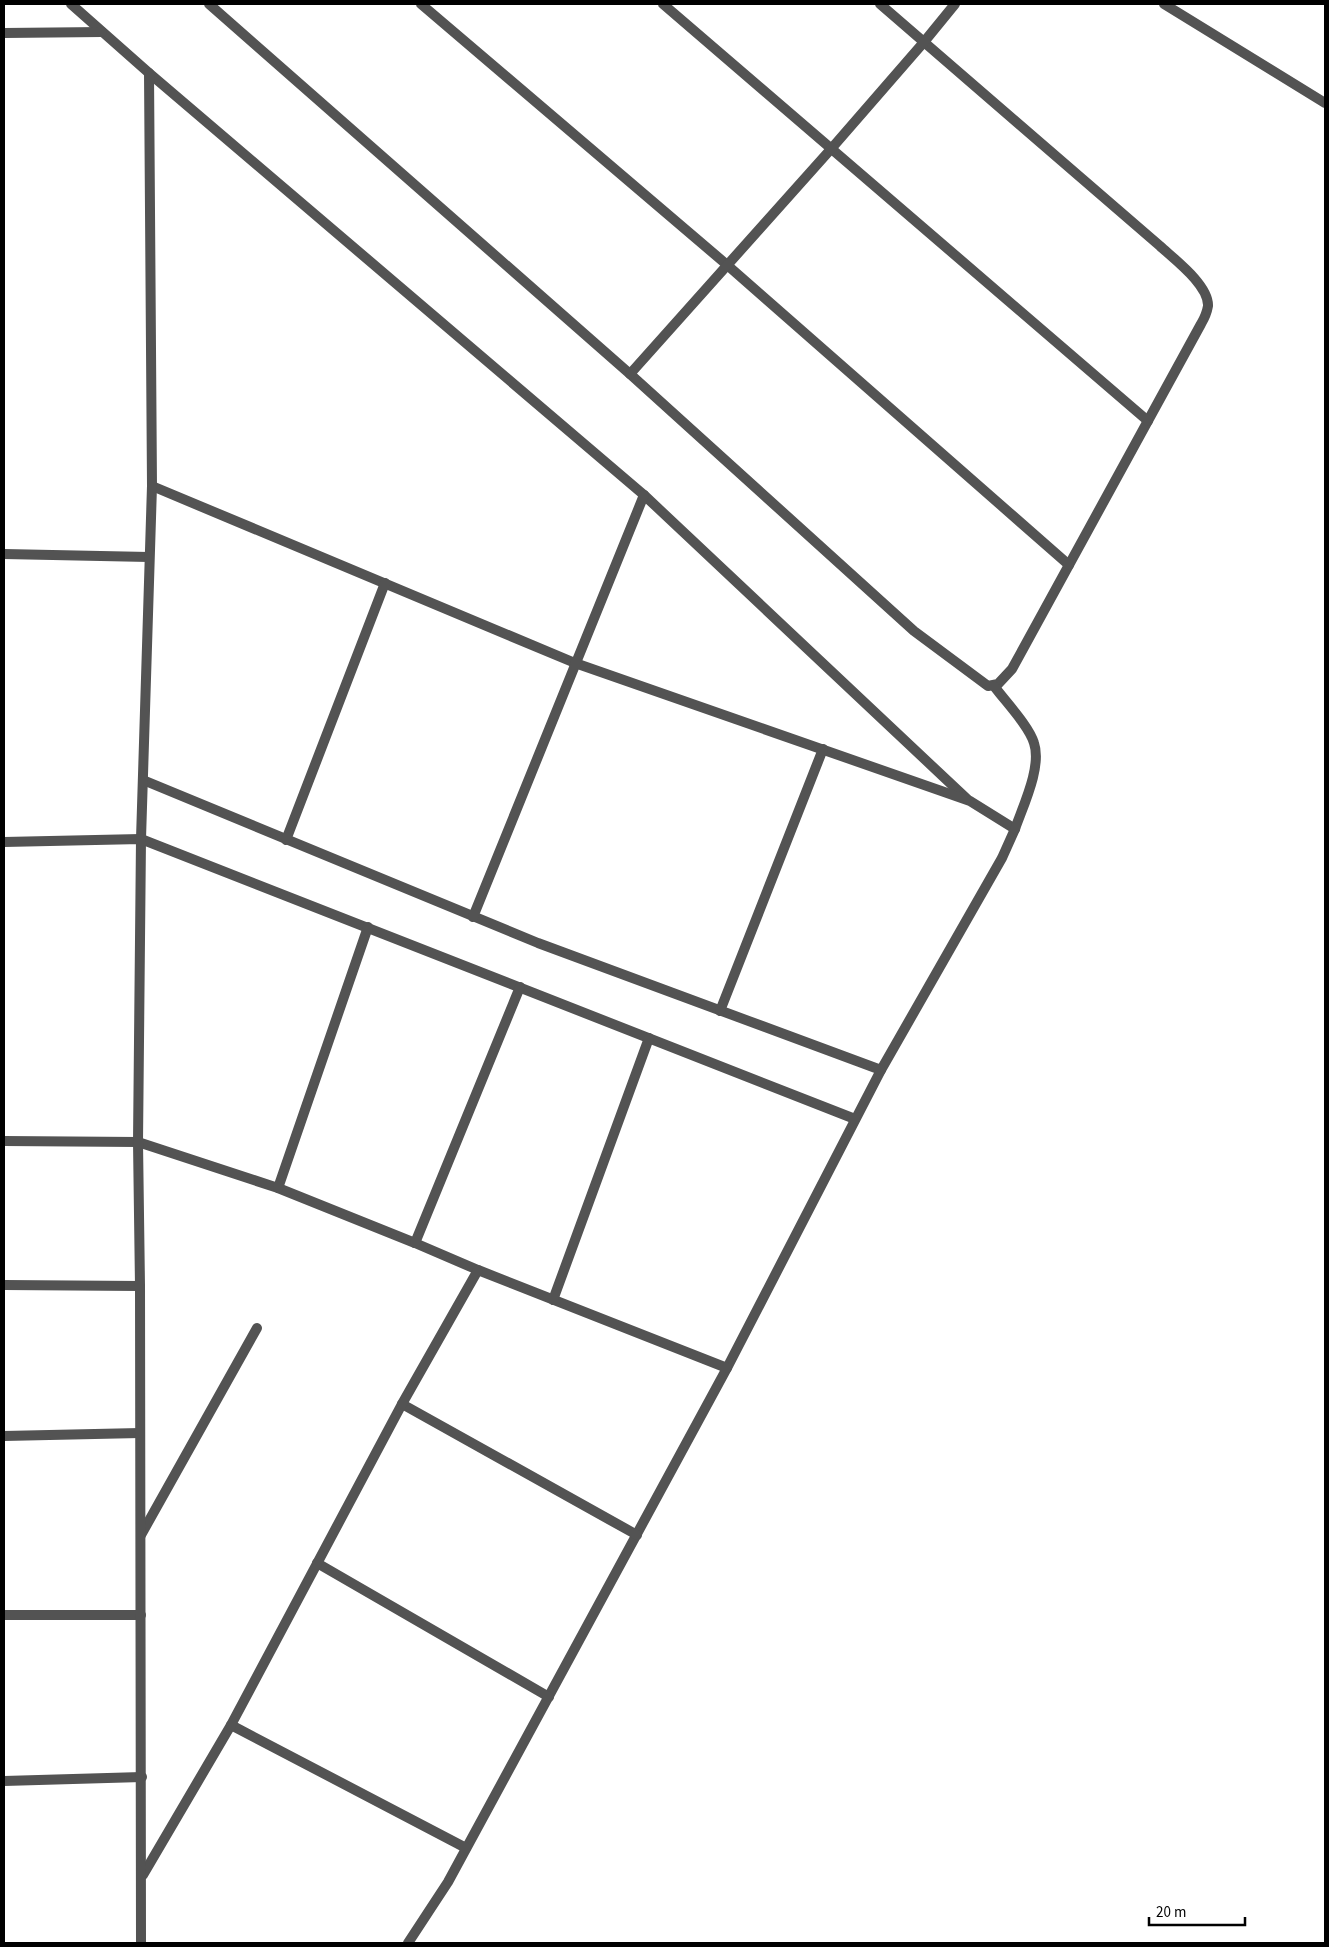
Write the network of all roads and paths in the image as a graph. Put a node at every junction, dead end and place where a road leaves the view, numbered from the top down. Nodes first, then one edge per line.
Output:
1 (71, 4) edge
2 (209, 4) edge
3 (422, 4) edge
4 (663, 4) edge
5 (880, 4) edge
6 (955, 4) edge
7 (1164, 4) edge
8 (102, 32) junction
9 (4, 33) edge
10 (924, 42) junction
11 (149, 73) junction
12 (1325, 103) edge
13 (831, 149) junction
14 (726, 264) junction
15 (630, 374) junction
16 (1148, 421) junction
17 (152, 486) junction
18 (644, 495) junction
19 (4, 554) edge
20 (149, 557) junction
21 (1069, 565) junction
22 (385, 583) junction
23 (575, 663) junction
24 (994, 686) junction
25 (823, 750) junction
26 (143, 780) junction
27 (970, 802) junction
28 (1015, 829) junction
29 (141, 839) junction
30 (286, 840) junction
31 (4, 842) edge
32 (473, 917) junction
33 (368, 927) junction
34 (520, 987) junction
35 (720, 1010) junction
36 (649, 1038) junction
37 (880, 1070) junction
38 (856, 1119) junction
39 (4, 1141) edge
40 (138, 1142) junction
41 (278, 1188) junction
42 (415, 1243) junction
43 (478, 1270) junction
44 (4, 1285) edge
45 (140, 1286) junction
46 (553, 1300) junction
47 (257, 1328) dead end
48 (727, 1368) junction
49 (402, 1404) junction
50 (140, 1434) junction
51 (4, 1436) edge
52 (637, 1535) junction
53 (141, 1536) junction
54 (317, 1563) junction
55 (4, 1615) edge
56 (141, 1615) junction
57 (548, 1697) junction
58 (231, 1725) junction
59 (142, 1777) junction
60 (4, 1781) edge
61 (466, 1848) junction
62 (142, 1876) junction
63 (142, 1943) edge
64 (408, 1943) edge

1 - 8 street
2 - 15 street
3 - 14 street
4 - 13 street
5 - 10 street
6 - 10 street
7 - 12 street
8 - 9 street
8 - 11 street
10 - 13 street
10 - 16 street
11 - 17 street
11 - 18 street
13 - 14 street
13 - 16 street
14 - 15 street
14 - 21 street
15 - 24 street
16 - 21 street
17 - 20 street
17 - 22 street
18 - 23 street
18 - 27 street
19 - 20 street
20 - 26 street
21 - 24 street
22 - 23 street
22 - 30 street
23 - 25 street
23 - 32 street
24 - 28 street
25 - 27 street
25 - 35 street
26 - 29 street
26 - 30 street
27 - 28 street
28 - 37 street
29 - 31 street
29 - 33 street
29 - 40 street
30 - 32 street
32 - 35 street
33 - 34 street
33 - 41 street
34 - 36 street
34 - 42 street
35 - 37 street
36 - 38 street
36 - 46 street
37 - 38 street
38 - 48 street
39 - 40 street
40 - 41 street
40 - 45 street
41 - 42 street
42 - 43 street
43 - 46 street
43 - 49 street
44 - 45 street
45 - 50 street
46 - 48 street
47 - 53 street
48 - 52 street
49 - 52 street
49 - 54 street
50 - 51 street
50 - 53 street
52 - 57 street
53 - 56 street
54 - 57 street
54 - 58 street
55 - 56 street
56 - 59 street
57 - 61 street
58 - 61 street
58 - 62 street
59 - 60 street
59 - 62 street
61 - 64 street
62 - 63 street

